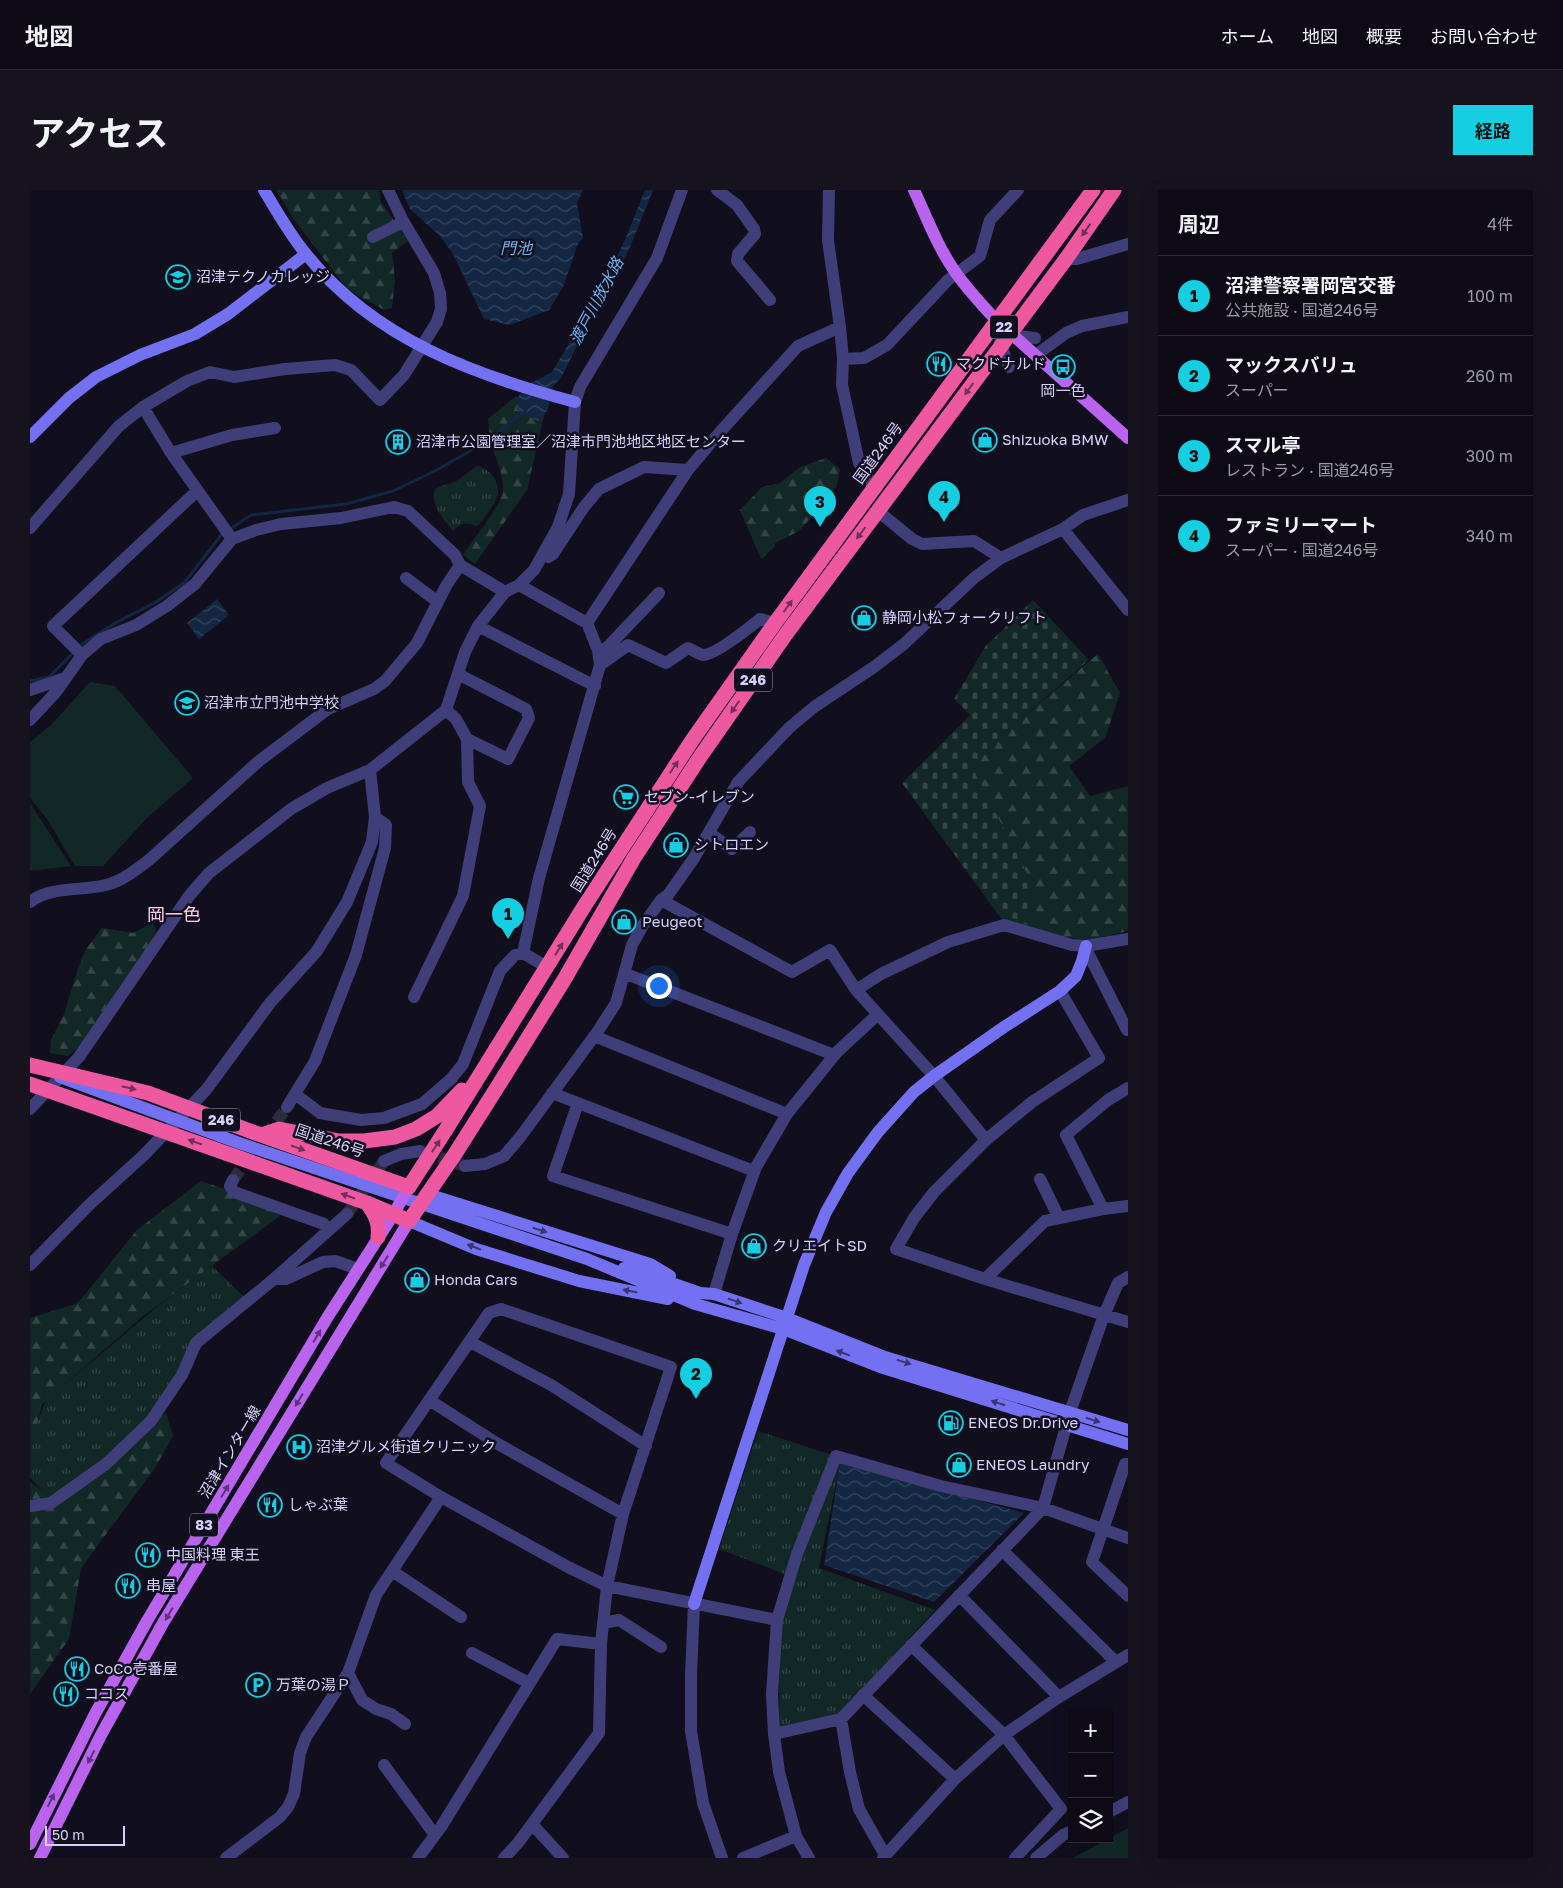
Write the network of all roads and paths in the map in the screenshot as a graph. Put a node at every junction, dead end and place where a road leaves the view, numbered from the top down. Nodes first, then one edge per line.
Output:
1 (264, 190) edge
2 (388, 190) edge
3 (682, 190) edge
4 (717, 190) edge
5 (829, 190) edge
6 (914, 190) edge
7 (1018, 190) edge
8 (1093, 190) edge
9 (1114, 190) edge
10 (403, 222) junction
11 (373, 237) dead end
12 (1128, 244) edge
13 (306, 254) junction
14 (1066, 259) junction
15 (956, 273) junction
16 (770, 300) dead end
17 (1128, 317) edge
18 (996, 320) junction
19 (840, 327) junction
20 (1006, 336) junction
21 (1035, 338) dead end
22 (421, 347) junction
23 (1036, 355) junction
24 (843, 359) junction
25 (1009, 367) dead end
26 (576, 402) junction
27 (143, 408) junction
28 (275, 428) dead end
29 (30, 437) edge
30 (1128, 438) edge
31 (171, 453) junction
32 (688, 470) junction
33 (874, 488) junction
34 (197, 491) junction
35 (1128, 500) edge
36 (878, 511) junction
37 (30, 528) edge
38 (1063, 529) junction
39 (232, 539) junction
40 (1001, 558) junction
41 (540, 562) junction
42 (460, 565) junction
43 (406, 578) dead end
44 (519, 585) junction
45 (505, 592) junction
46 (659, 593) dead end
47 (438, 602) junction
48 (1128, 610) edge
49 (587, 623) junction
50 (775, 623) junction
51 (478, 626) junction
52 (82, 655) junction
53 (600, 660) junction
54 (458, 674) junction
55 (65, 678) junction
56 (595, 686) junction
57 (30, 690) edge
58 (446, 710) junction
59 (30, 720) edge
60 (467, 738) junction
61 (370, 770) junction
62 (375, 817) junction
63 (750, 832) dead end
64 (709, 833) junction
65 (661, 900) junction
66 (30, 902) edge
67 (1128, 939) edge
68 (1085, 951) junction
69 (523, 953) junction
70 (547, 967) junction
71 (626, 974) junction
72 (856, 990) junction
73 (1060, 991) junction
74 (414, 997) dead end
75 (526, 1002) junction
76 (877, 1015) junction
77 (1127, 1030) edge
78 (594, 1036) junction
79 (834, 1055) junction
80 (30, 1065) edge
81 (934, 1076) junction
82 (31, 1084) edge
83 (1128, 1088) edge
84 (552, 1093) junction
85 (295, 1094) junction
86 (578, 1104) junction
87 (287, 1107) tunnel mouth
88 (30, 1109) edge
89 (787, 1114) junction
90 (207, 1131) junction
91 (260, 1135) junction
92 (986, 1140) junction
93 (420, 1152) tunnel mouth
94 (384, 1161) tunnel mouth
95 (465, 1166) tunnel mouth
96 (754, 1171) junction
97 (1040, 1179) dead end
98 (233, 1180) dead end
99 (409, 1187) junction
100 (427, 1194) junction
101 (367, 1203) junction
102 (1128, 1206) edge
103 (1103, 1208) junction
104 (347, 1214) tunnel mouth
105 (393, 1215) junction
106 (1059, 1218) junction
107 (410, 1221) junction
108 (329, 1230) junction
109 (732, 1234) junction
110 (378, 1237) junction
111 (30, 1265) edge
112 (358, 1269) junction
113 (1128, 1277) edge
114 (274, 1279) junction
115 (985, 1279) junction
116 (714, 1294) junction
117 (698, 1298) junction
118 (1104, 1315) junction
119 (1128, 1322) edge
120 (785, 1324) junction
121 (470, 1342) junction
122 (429, 1400) junction
123 (1068, 1419) junction
124 (1128, 1430) edge
125 (1128, 1444) edge
126 (646, 1446) junction
127 (1128, 1464) edge
128 (441, 1497) junction
129 (30, 1506) edge
130 (1043, 1508) junction
131 (623, 1514) junction
132 (1103, 1530) junction
133 (1128, 1538) edge
134 (1002, 1550) junction
135 (392, 1571) junction
136 (607, 1586) junction
137 (959, 1595) junction
138 (1128, 1596) edge
139 (694, 1604) junction
140 (461, 1616) dead end
141 (776, 1620) junction
142 (603, 1623) junction
143 (601, 1644) junction
144 (911, 1645) junction
145 (660, 1646) dead end
146 (472, 1653) dead end
147 (1128, 1655) edge
148 (1116, 1662) junction
149 (348, 1673) junction
150 (530, 1683) junction
151 (863, 1695) junction
152 (1059, 1697) junction
153 (841, 1719) junction
154 (405, 1724) dead end
155 (774, 1734) junction
156 (1004, 1735) junction
157 (384, 1765) dead end
158 (955, 1779) junction
159 (1128, 1802) edge
160 (1113, 1810) edge
161 (532, 1824) junction
162 (1068, 1833) edge
163 (435, 1835) junction
164 (796, 1836) junction
165 (518, 1843) junction
166 (30, 1844) edge
167 (884, 1857) edge
168 (40, 1858) edge
169 (226, 1858) edge
170 (418, 1858) edge
171 (504, 1858) edge
172 (516, 1858) edge
173 (562, 1858) edge
174 (722, 1858) edge
175 (743, 1858) edge
176 (809, 1858) edge
177 (1015, 1858) edge
178 (1036, 1858) edge

1 - 13 street
2 - 10 street
3 - 26 street
4 - 16 street
5 - 19 street
6 - 15 main road, 22
7 - 15 street
8 - 18 highway, 国道246号 / 246
9 -> 14 highway, 246
10 - 11 street
10 - 22 street
12 - 14 street
13 - 22 street
13 - 29 street
14 - 20 highway, 246
15 - 18 main road, 22
15 - 24 street
17 - 23 street
18 - 20 main road, 22
18 - 33 highway, 国道246号 / 246
19 - 24 street
19 - 32 street
20 - 21 street
20 - 23 main road, 22
20 - 25 street
20 -> 36 highway, 246
22 - 26 street
22 - 27 street
23 - 30 main road, 22
24 - 33 street
26 - 41 street
27 - 31 street
27 - 37 street
28 - 31 street
31 - 34 street
32 - 41 street
32 - 49 street
50 -> 33 highway, 国道246号 / 246
34 - 39 street
34 - 52 street
35 - 38 street
36 - 40 street
36 -> 100 highway, 246
38 - 40 street
38 - 48 street
39 - 42 street
39 - 52 street
40 - 64 street
41 - 44 street
42 - 45 street
42 - 47 street
43 - 47 street
44 - 45 street
44 - 49 street
45 - 51 street
46 - 53 street
47 - 66 street
49 - 53 street
50 - 53 street
70 -> 50 highway, 国道246号 / 246
51 - 54 street
51 - 56 street
52 - 55 street
53 - 56 street
54 - 58 street
54 - 60 street
55 - 57 street
55 - 59 street
56 - 69 street
58 - 60 street
58 - 61 street
60 - 74 street
61 - 62 street
61 - 88 street
62 - 85 street
62 - 111 street
63 - 64 street
64 - 65 street
65 - 71 street
65 - 72 street
67 - 68 street
68 - 72 street
68 - 73 street
68 - 77 street
69 - 70 street
69 - 85 street
70 - 75 highway, 国道246号 / 246
71 - 78 street
71 - 79 street
72 - 76 street
73 - 81 street
73 - 92 street
75 - 91 highway, 246
99 -> 75 highway, 国道246号 / 246
76 - 79 street
76 - 81 street
78 - 84 street
78 - 89 street
79 - 89 street
80 - 90 street
80 -> 91 highway, 国道246号 / 246
81 - 92 street
81 - 120 street
82 - 90 street
101 -> 82 highway, 246
83 - 103 street
84 - 86 street
84 - 95 street
85 - 87 street
86 - 96 street
86 - 109 street
89 - 96 street
90 - 117 street
91 -> 99 highway, 国道246号 / 246
92 - 115 street
93 - 94 street
96 - 109 street
97 - 106 street
98 - 108 street
99 - 100 street
99 - 105 main road, 沼津インター線 / 83
100 - 107 highway, 246
100 -> 117 street
101 - 105 highway, 246
101 - 110 highway
102 - 103 street
103 - 106 street
104 - 108 street
105 - 107 highway, 246
105 - 110 main road, 沼津インター線 / 83
106 - 115 street
117 -> 107 street
107 -> 168 main road, 沼津インター線 / 83
108 - 114 street
109 - 116 street
110 - 112 main road, 沼津インター線 / 83
112 - 114 street
166 -> 112 main road, 沼津インター線 / 83
113 - 118 street
114 - 129 street
115 - 118 street
116 - 117 street
116 -> 120 street
117 - 120 street
118 - 119 street
118 - 123 street
120 - 123 street
120 - 139 street
121 - 122 street
121 - 126 street
121 - 126 street
122 - 128 street
122 - 131 street
123 -> 124 street
123 - 125 street
123 - 130 street
126 - 131 street
127 - 132 street
128 - 135 street
128 - 136 street
130 - 132 street
130 - 134 street
130 - 141 street
131 - 136 street
132 - 133 street
132 - 138 street
134 - 137 street
134 - 148 street
135 - 140 street
135 - 149 street
136 - 139 street
136 - 142 street
137 - 144 street
137 - 152 street
139 - 141 street
139 - 174 street
141 - 155 street
142 - 143 street
142 - 145 street
143 - 150 street
143 - 161 street
144 - 151 street
144 - 156 street
146 - 150 street
147 - 148 street
148 - 152 street
149 - 154 street
149 - 169 street
150 - 163 street
151 - 153 street
151 - 158 street
152 - 156 street
153 - 155 street
153 - 167 street
155 - 164 street
156 - 158 street
156 - 177 street
157 - 163 street
158 - 167 street
159 - 160 street
161 - 165 street
161 - 173 street
162 - 178 street
163 - 170 street
164 - 175 street
164 - 176 street
165 - 171 street
165 - 172 street

